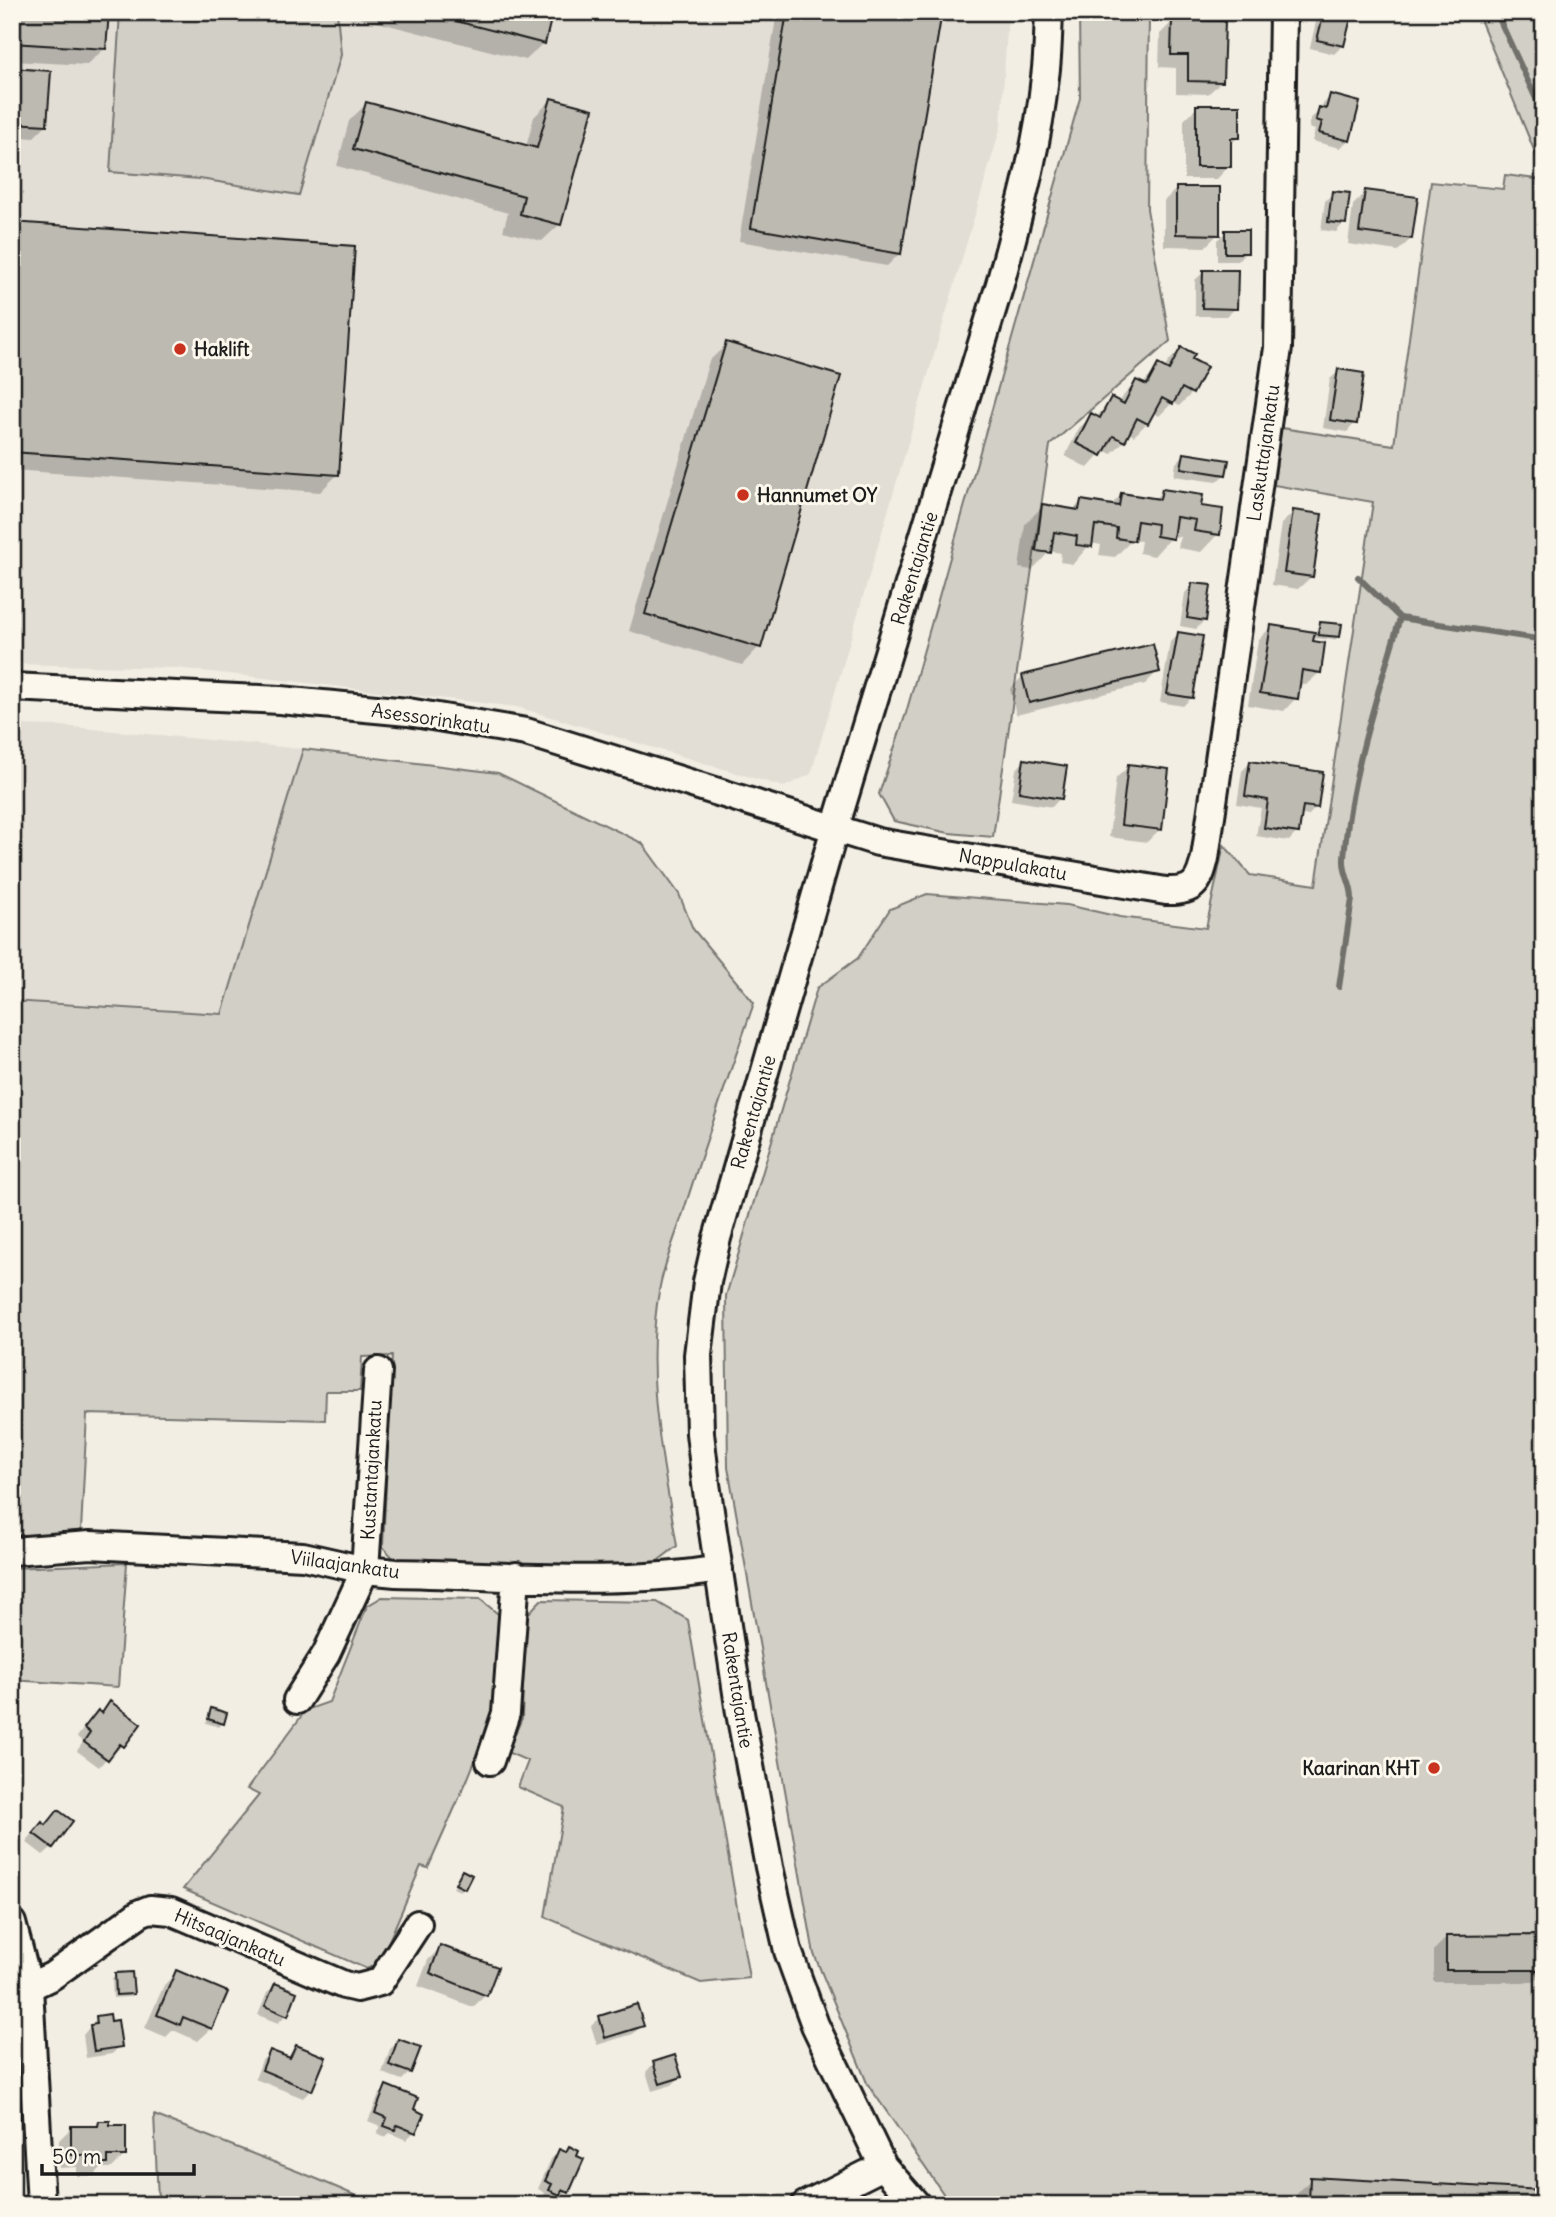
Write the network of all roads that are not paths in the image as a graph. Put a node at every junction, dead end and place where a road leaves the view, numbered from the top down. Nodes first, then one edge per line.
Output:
1 (1049, 12) edge
2 (1283, 12) edge
3 (12, 687) edge
4 (835, 828) junction
5 (1193, 887) joint
6 (377, 1371) dead end
7 (12, 1552) edge
8 (719, 1569) junction
9 (365, 1570) junction
10 (516, 1576) junction
11 (297, 1699) dead end
12 (490, 1761) dead end
13 (12, 1923) edge
14 (418, 1924) dead end
15 (29, 1987) junction
16 (883, 2166) junction
17 (41, 2205) edge
18 (805, 2205) edge
19 (917, 2205) edge

1 - 4 street, Rakentajantie
2 - 5 street, Laskuttajankatu
3 - 4 street, Asessorinkatu
4 - 5 street, Nappulakatu
4 - 8 street, Rakentajantie
6 - 9 street, Kustantajankatu
7 - 9 street, Viilaajankatu
8 - 10 street, Viilaajankatu
8 - 16 street, Rakentajantie
9 - 10 street, Viilaajankatu
9 - 11 street
10 - 12 street
13 - 15 street
14 - 15 street, Hitsaajankatu
15 - 17 street
16 - 18 street
16 - 19 street, Rakentajantie

